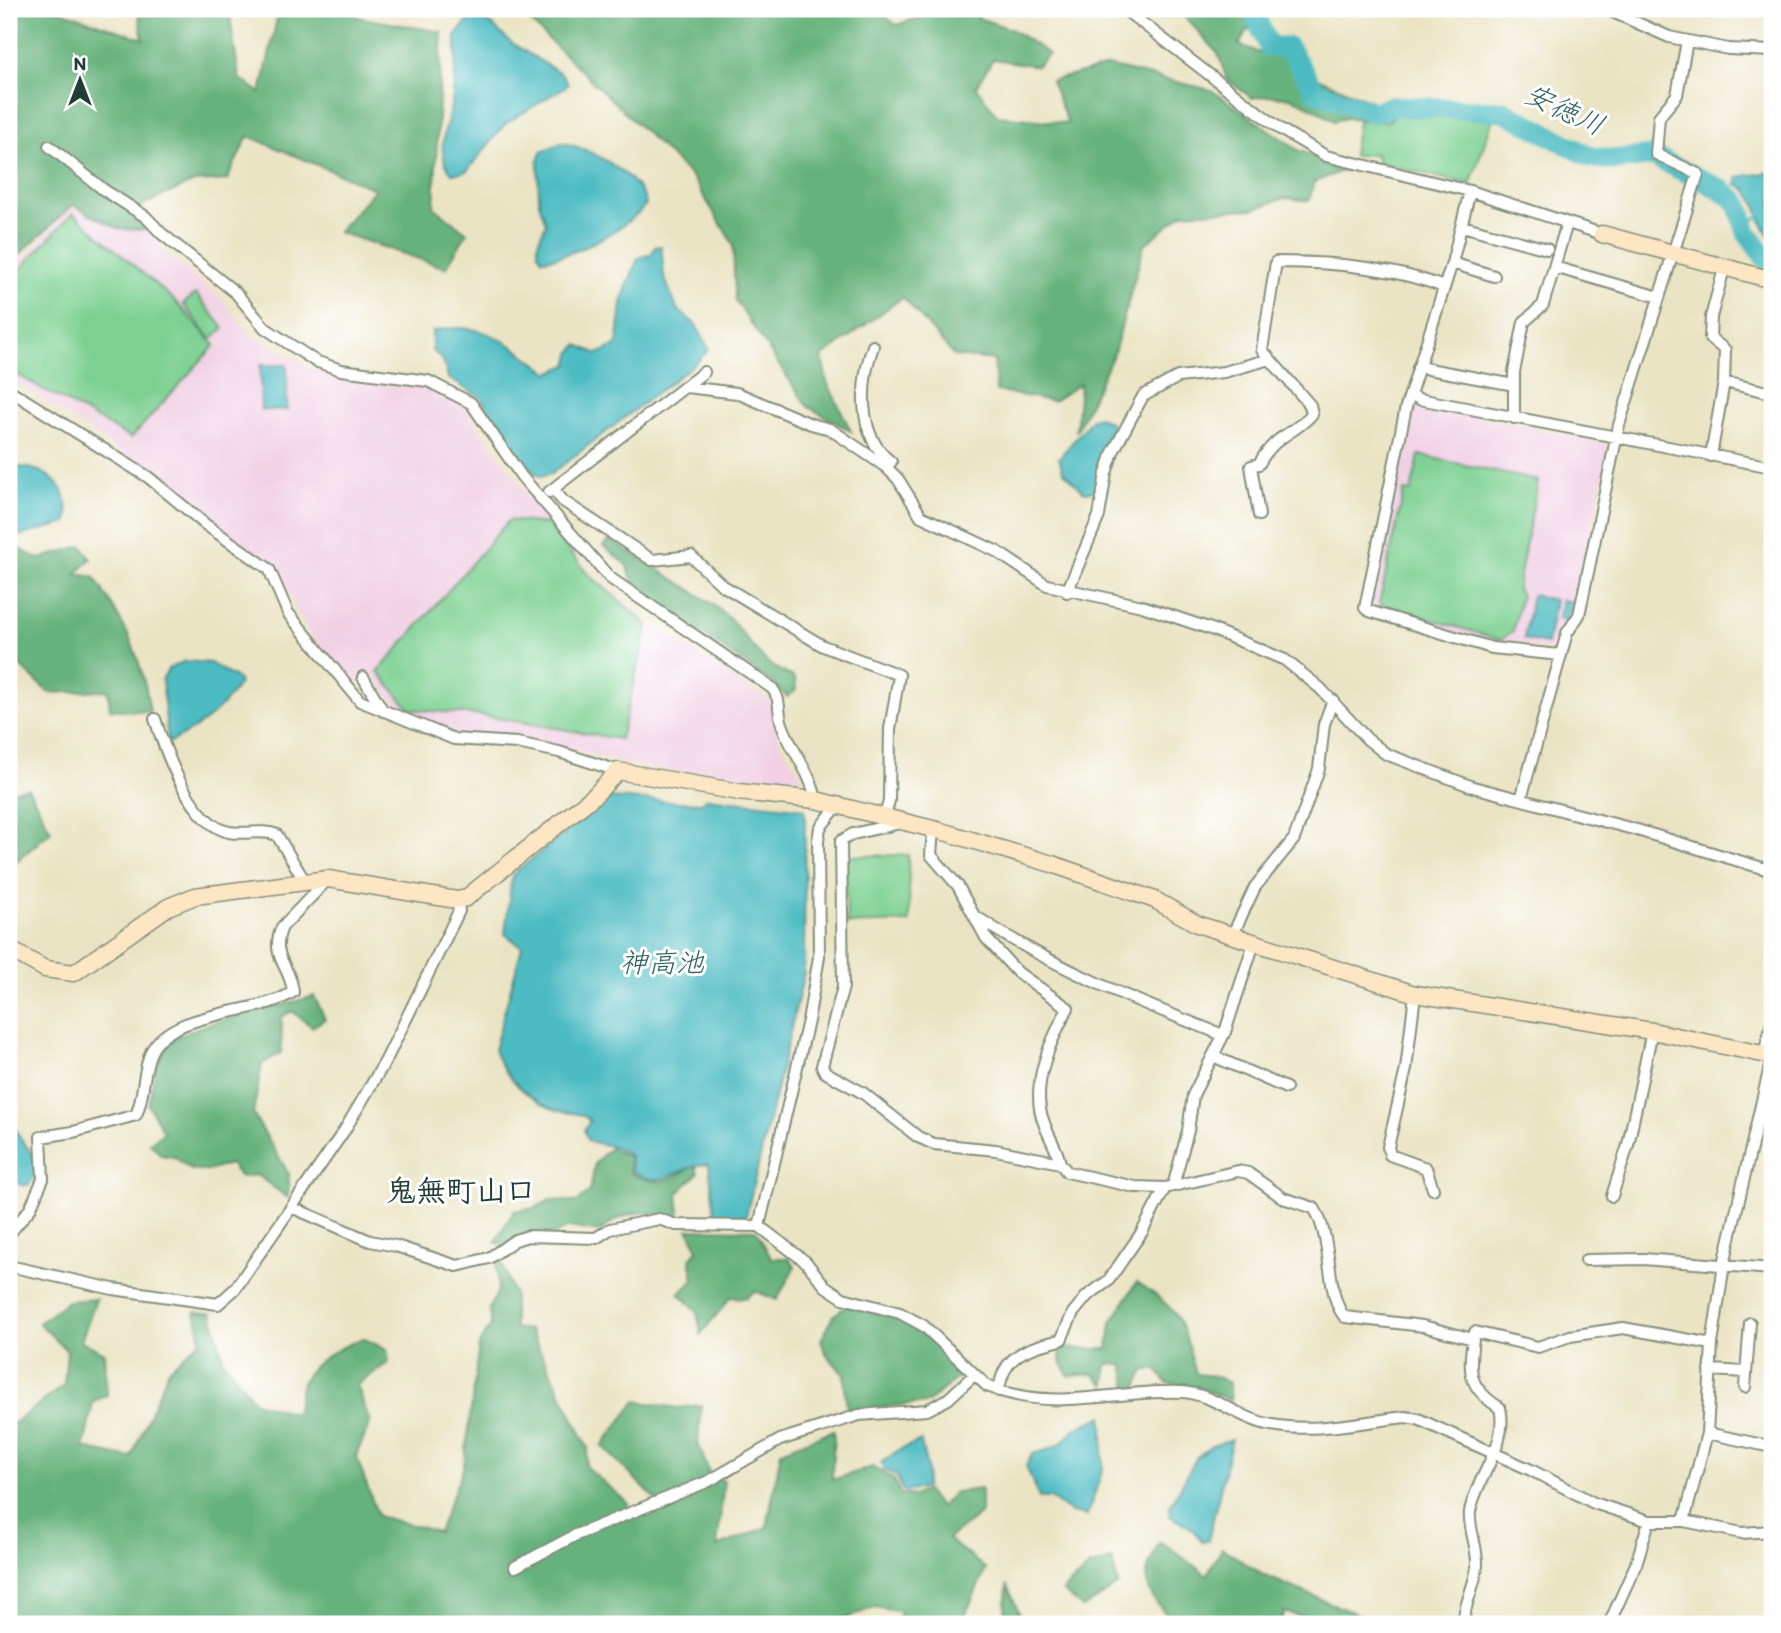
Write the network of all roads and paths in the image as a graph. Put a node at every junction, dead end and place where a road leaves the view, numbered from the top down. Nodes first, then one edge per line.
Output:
1 (1606, 9) edge
2 (1128, 10) edge
3 (1687, 41) junction
4 (1772, 51) edge
5 (49, 146) dead end
6 (1470, 191) junction
7 (1567, 223) junction
8 (1462, 226) junction
9 (1602, 233) joint
10 (1547, 250) dead end
11 (1674, 254) junction
12 (1452, 263) junction
13 (1725, 265) junction
14 (1554, 267) junction
15 (1494, 276) dead end
16 (1772, 280) edge
17 (1444, 287) junction
18 (1659, 297) junction
19 (873, 346) dead end
20 (1269, 359) junction
21 (1418, 366) junction
22 (704, 372) dead end
23 (1724, 382) junction
24 (1509, 384) dead end
25 (686, 387) junction
26 (9, 390) edge
27 (1772, 393) edge
28 (1410, 394) junction
29 (1514, 418) junction
30 (1616, 438) junction
31 (1711, 456) junction
32 (1772, 467) edge
33 (898, 479) junction
34 (553, 489) junction
35 (541, 498) junction
36 (1259, 516) dead end
37 (1067, 592) junction
38 (1560, 655) junction
39 (363, 677) dead end
40 (1333, 700) junction
41 (383, 711) junction
42 (155, 719) dead end
43 (618, 771) junction
44 (1521, 799) junction
45 (816, 800) junction
46 (838, 805) junction
47 (886, 816) junction
48 (908, 822) junction
49 (933, 829) junction
50 (1772, 871) edge
51 (328, 879) junction
52 (304, 880) junction
53 (457, 900) junction
54 (973, 914) junction
55 (1232, 936) junction
56 (1254, 943) junction
57 (9, 949) edge
58 (1415, 994) junction
59 (1772, 1023) edge
60 (1652, 1031) junction
61 (1223, 1035) junction
62 (1213, 1056) junction
63 (1770, 1056) edge
64 (1286, 1088) dead end
65 (1060, 1163) junction
66 (1169, 1187) junction
67 (1433, 1189) dead end
68 (1612, 1196) dead end
69 (291, 1206) junction
70 (759, 1226) junction
71 (9, 1234) edge
72 (1586, 1260) dead end
73 (1724, 1265) junction
74 (9, 1266) edge
75 (1772, 1269) edge
76 (1750, 1323) dead end
77 (1473, 1339) junction
78 (1712, 1344) junction
79 (1710, 1370) junction
80 (1746, 1372) junction
81 (974, 1375) junction
82 (1745, 1387) dead end
83 (999, 1391) junction
84 (1707, 1433) junction
85 (1772, 1447) edge
86 (1493, 1455) junction
87 (1649, 1521) junction
88 (1684, 1521) junction
89 (1772, 1531) edge
90 (515, 1567) dead end
91 (1463, 1624) edge
92 (1609, 1624) edge

1 - 3 street
2 - 6 street
3 - 4 street
3 - 11 street
5 - 35 street
6 - 7 street
6 - 8 street
7 - 9 street
7 - 14 street
8 - 10 street
8 - 12 street
9 - 11 street
11 - 13 street
11 - 18 street
12 - 15 street
12 - 17 street
13 - 16 street
13 - 23 street
14 - 18 street
14 - 29 street
17 - 20 street
17 - 21 street
18 - 30 street
19 - 33 street
20 - 36 street
20 - 37 street
21 - 24 street
21 - 28 street
22 - 25 street
23 - 27 street
23 - 31 street
25 - 33 street
25 - 34 street
26 - 41 street
28 - 29 street
28 - 38 street
29 - 30 street
30 - 31 street
30 - 38 street
31 - 32 street
33 - 37 street
34 - 35 street
34 - 47 street
35 - 45 street
37 - 40 street
38 - 44 street
39 - 41 street
40 - 44 street
40 - 55 street
41 - 43 street
42 - 52 street
43 - 45 street
43 - 53 street
44 - 50 street
45 - 46 street
46 - 47 street
46 - 70 street
47 - 48 street
48 - 49 street
48 - 65 street
49 - 54 street
49 - 55 street
51 - 52 street
51 - 53 street
51 - 71 street
52 - 57 street
53 - 69 street
54 - 61 street
54 - 65 street
55 - 56 street
56 - 58 street
56 - 61 street
58 - 60 street
58 - 67 street
59 - 63 street
60 - 63 street
60 - 68 street
61 - 62 street
62 - 64 street
62 - 66 street
63 - 73 street
65 - 66 street
66 - 77 street
66 - 83 street
69 - 70 street
69 - 74 street
70 - 81 street
72 - 73 street
73 - 75 street
73 - 78 street
76 - 80 street
77 - 78 street
77 - 86 street
78 - 79 street
79 - 80 street
79 - 84 street
80 - 82 street
81 - 83 street
81 - 90 street
83 - 86 street
84 - 85 street
84 - 88 street
86 - 87 street
86 - 91 street
87 - 88 street
87 - 92 street
88 - 89 street

